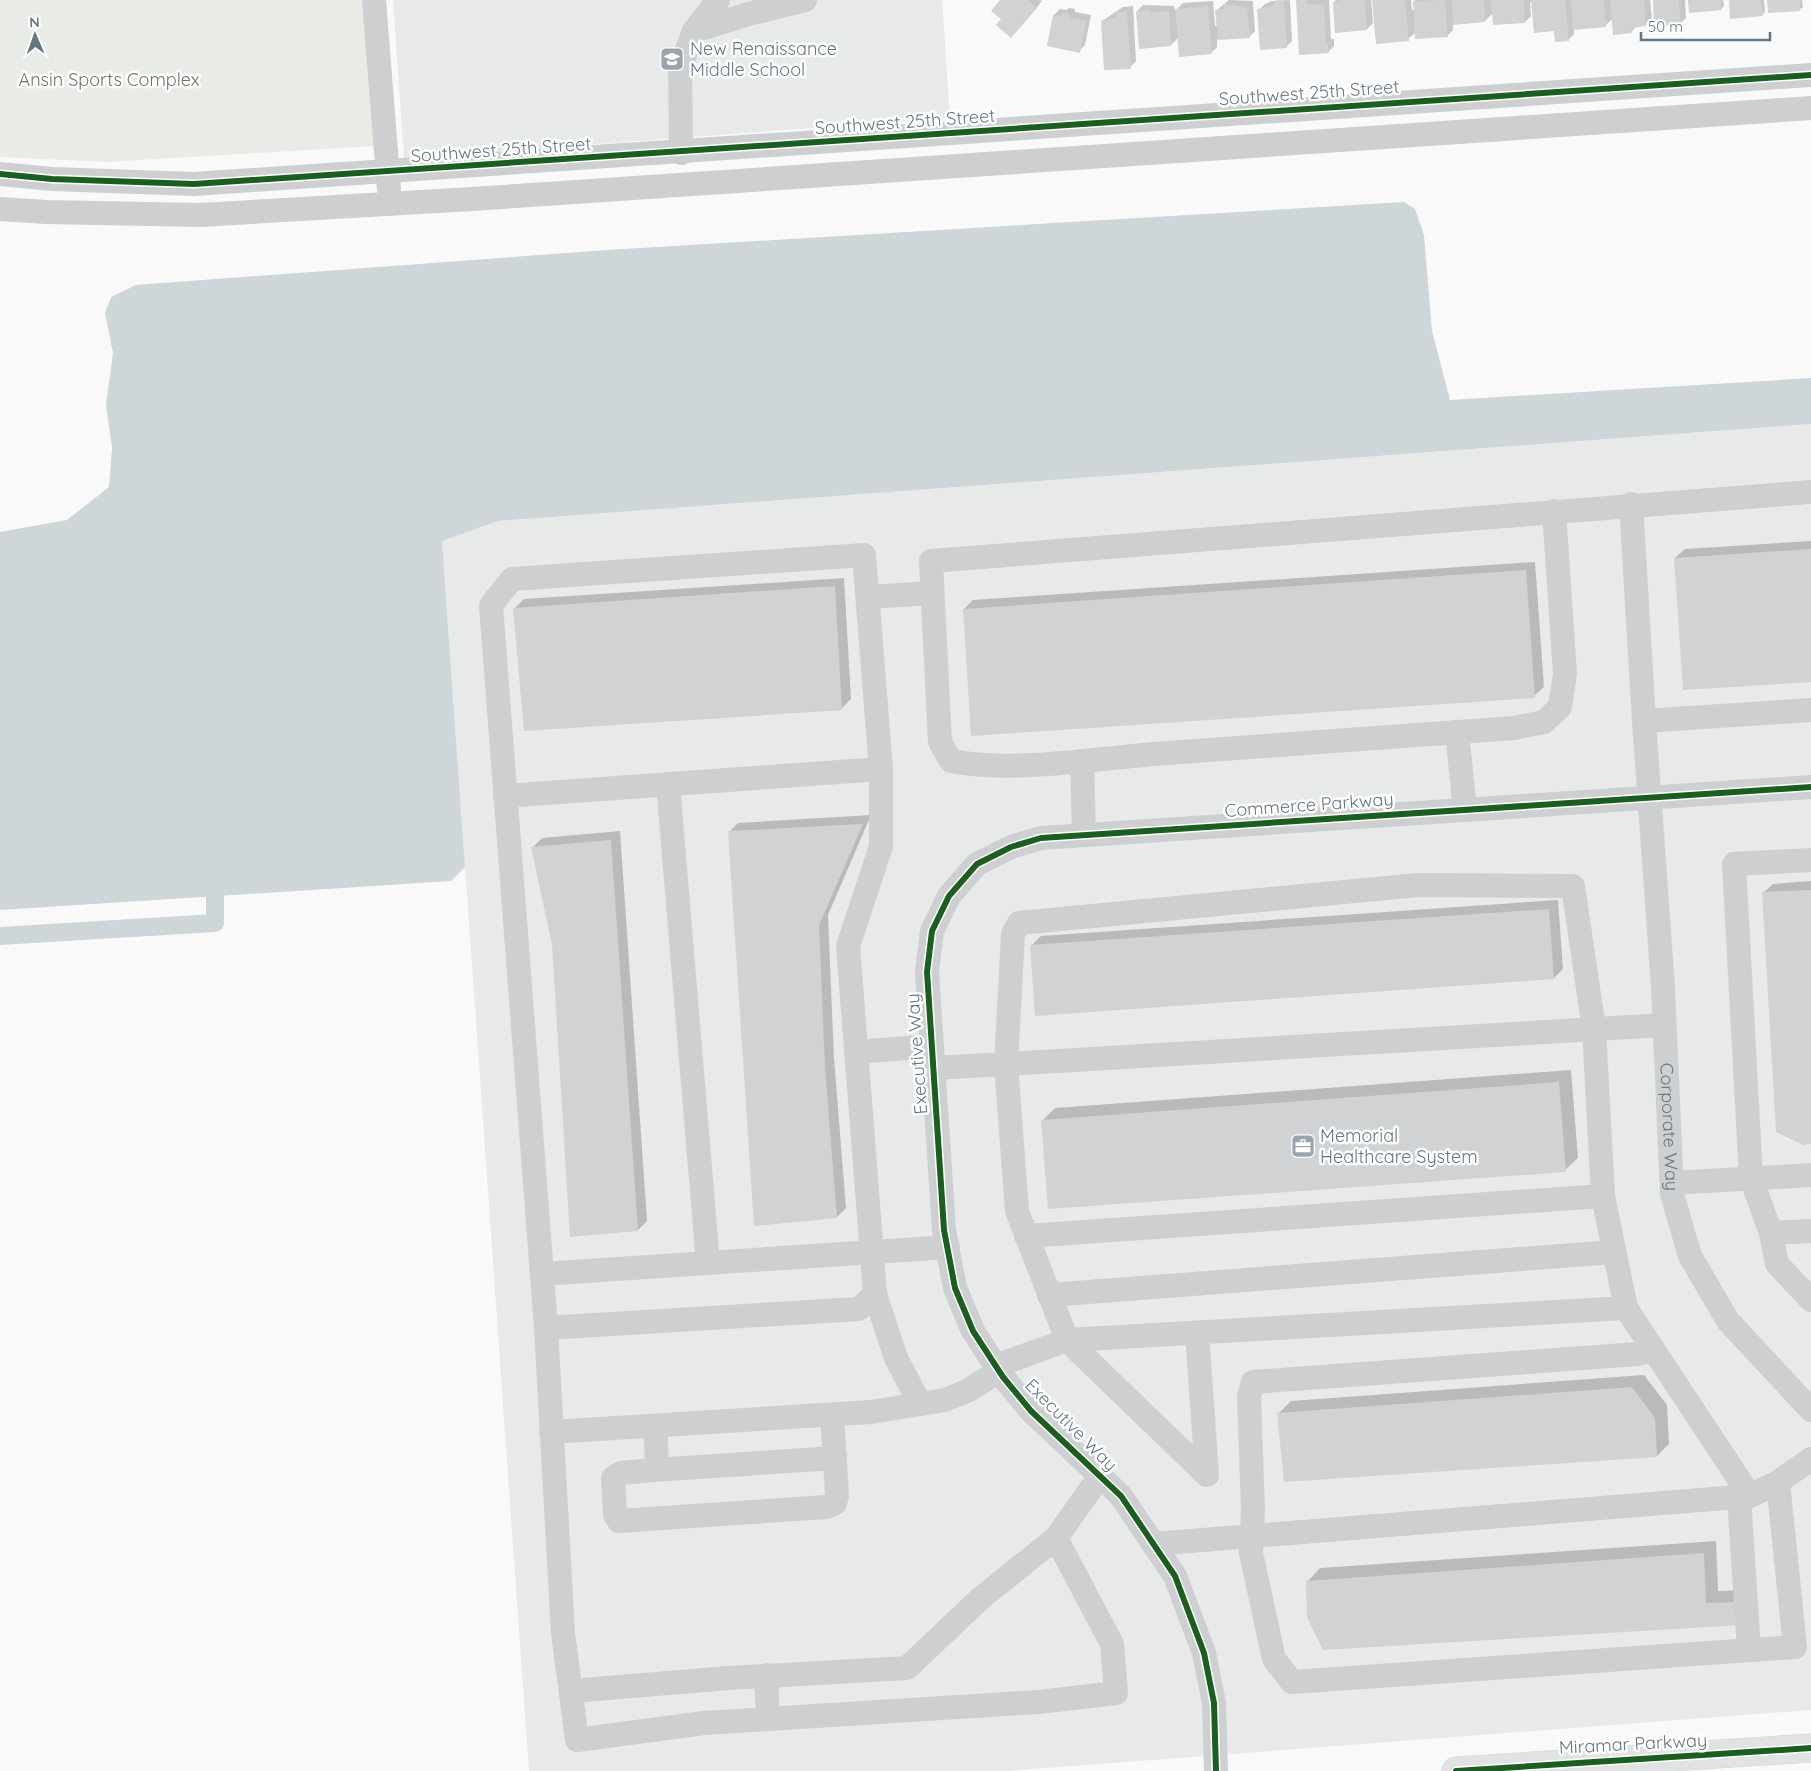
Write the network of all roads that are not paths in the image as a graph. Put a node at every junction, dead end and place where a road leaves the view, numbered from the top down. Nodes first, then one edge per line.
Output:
1 (374, 0) edge
2 (718, 0) edge
3 (805, 0) edge
4 (694, 31) junction
5 (1811, 75) edge
6 (1811, 108) edge
7 (681, 153) junction
8 (388, 173) junction
9 (0, 174) edge
10 (389, 204) junction
11 (0, 209) edge
12 (1811, 492) edge
13 (1631, 504) junction
14 (1554, 511) junction
15 (932, 592) junction
16 (868, 597) junction
17 (1811, 710) edge
18 (1644, 721) junction
19 (1457, 732) junction
20 (1082, 761) junction
21 (881, 768) junction
22 (668, 784) junction
23 (1811, 787) edge
24 (505, 796) junction
25 (1649, 798) junction
26 (1464, 810) junction
27 (1084, 835) junction
28 (1811, 860) edge
29 (977, 864) joint
30 (1664, 1025) junction
31 (1594, 1029) junction
32 (856, 1052) junction
33 (933, 1057) junction
34 (1006, 1064) junction
35 (1811, 1175) edge
36 (1751, 1178) junction
37 (1672, 1183) junction
38 (1603, 1196) junction
39 (1811, 1231) edge
40 (1771, 1233) junction
41 (1026, 1236) junction
42 (948, 1247) junction
43 (872, 1252) junction
44 (1613, 1252) junction
45 (708, 1263) junction
46 (542, 1274) junction
47 (875, 1294) junction
48 (1050, 1295) junction
49 (1811, 1300) edge
50 (1626, 1308) junction
51 (546, 1328) junction
52 (1197, 1332) junction
53 (1067, 1340) junction
54 (1653, 1350) junction
55 (998, 1368) junction
56 (920, 1404) junction
57 (1811, 1410) edge
58 (832, 1415) junction
59 (655, 1426) junction
60 (551, 1432) junction
61 (834, 1458) junction
62 (1811, 1459) edge
63 (653, 1470) junction
64 (1100, 1476) junction
65 (1778, 1482) junction
66 (1744, 1496) junction
67 (1252, 1536) junction
68 (1056, 1538) junction
69 (1154, 1544) junction
70 (1749, 1650) junction
71 (766, 1675) junction
72 (571, 1691) junction
73 (768, 1719) junction
74 (1811, 1748) edge
75 (1216, 1771) edge
76 (1456, 1771) edge

1 - 8 street
2 - 4 street
3 - 4 street
4 - 7 street
5 - 7 street, Southwest 25th Street
6 - 10 street
7 - 8 street, Southwest 25th Street
8 - 9 street, Southwest 25th Street
8 - 10 street
10 - 11 street
12 - 13 street
13 - 14 street
13 - 18 street, Corporate Way
14 - 15 street
14 - 19 street
15 - 16 street
15 - 20 street
16 - 21 street
16 - 24 street
17 - 18 street
18 - 25 street, Corporate Way
19 - 20 street
19 - 26 street
20 - 27 street
21 - 22 street
21 - 32 street
22 - 24 street
22 - 45 street
23 - 25 street, Commerce Parkway
24 - 46 street
25 - 26 street, Commerce Parkway
25 - 30 street, Corporate Way
26 - 27 street, Commerce Parkway
27 - 29 street, Commerce Parkway
28 - 36 street
29 - 33 street, Executive Way
30 - 31 street
30 - 37 street, Corporate Way
31 - 34 street
31 - 34 street
31 - 38 street
32 - 33 street
32 - 43 street
33 - 34 street
33 - 42 street, Executive Way
34 - 41 street
35 - 36 street
36 - 37 street
36 - 40 street
37 - 57 street, Corporate Way
38 - 41 street
38 - 44 street
39 - 40 street
40 - 49 street
41 - 48 street
42 - 43 street
42 - 55 street, Executive Way
43 - 45 street
43 - 47 street
44 - 48 street
44 - 50 street
45 - 46 street
46 - 51 street
47 - 51 street
47 - 56 street
48 - 53 street
50 - 52 street
50 - 54 street
51 - 60 street
52 - 53 street
52 - 53 street
53 - 55 street
54 - 66 street
54 - 67 street
55 - 56 street
55 - 64 street, Executive Way
56 - 58 street
58 - 59 street
58 - 61 street
59 - 60 street
59 - 63 street
60 - 72 street
61 - 63 street
61 - 63 street
62 - 65 street
64 - 68 street
64 - 69 street, Executive Way
65 - 66 street
65 - 70 street
66 - 67 street
66 - 70 street
67 - 69 street
67 - 70 street
68 - 71 street
68 - 73 street
69 - 75 street, Executive Way
71 - 72 street
71 - 73 street
72 - 73 street
74 - 76 main road, Miramar Parkway

